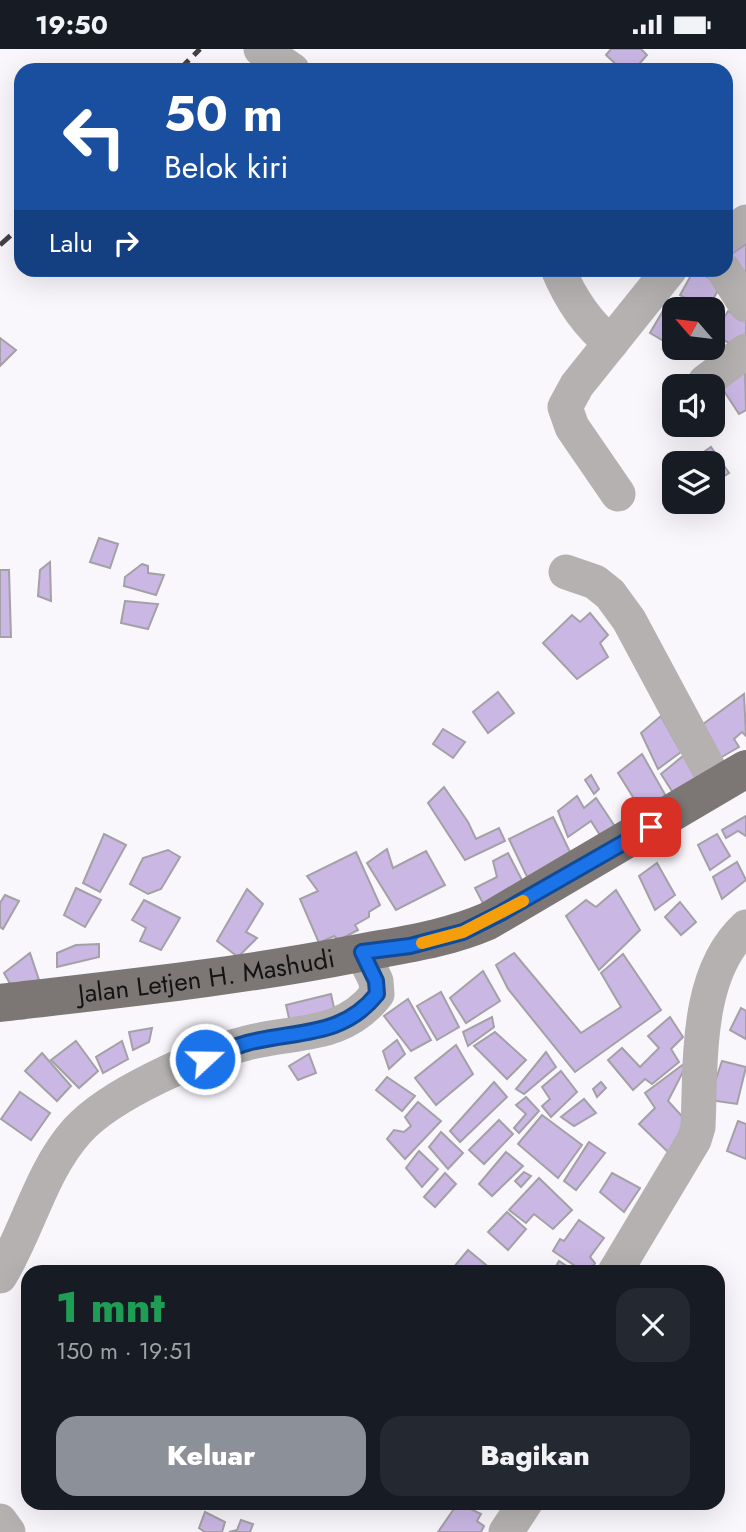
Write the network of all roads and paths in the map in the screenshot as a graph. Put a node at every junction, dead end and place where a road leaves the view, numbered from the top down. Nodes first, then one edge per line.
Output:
1 (261, 49) edge
2 (282, 63) edge
3 (561, 277) edge
4 (664, 277) edge
5 (728, 277) edge
6 (746, 305) edge
7 (611, 343) junction
8 (746, 351) edge
9 (716, 374) edge
10 (618, 494) dead end
11 (566, 572) dead end
12 (732, 778) edge
13 (746, 927) edge
14 (362, 952) junction
15 (0, 1003) edge
16 (619, 1265) edge
17 (0, 1276) edge
18 (520, 1510) edge
19 (0, 1521) edge
20 (8, 1532) edge
21 (506, 1532) edge

1 - 2 street
3 - 7 street
4 - 7 street
5 - 6 street
7 - 10 street
8 - 9 street
11 - 12 street
12 - 14 main road, Jalan Letjen H. Mashudi
13 - 16 street
14 - 15 main road, Jalan Letjen H. Mashudi
14 - 17 street
18 - 21 street
19 - 20 street

